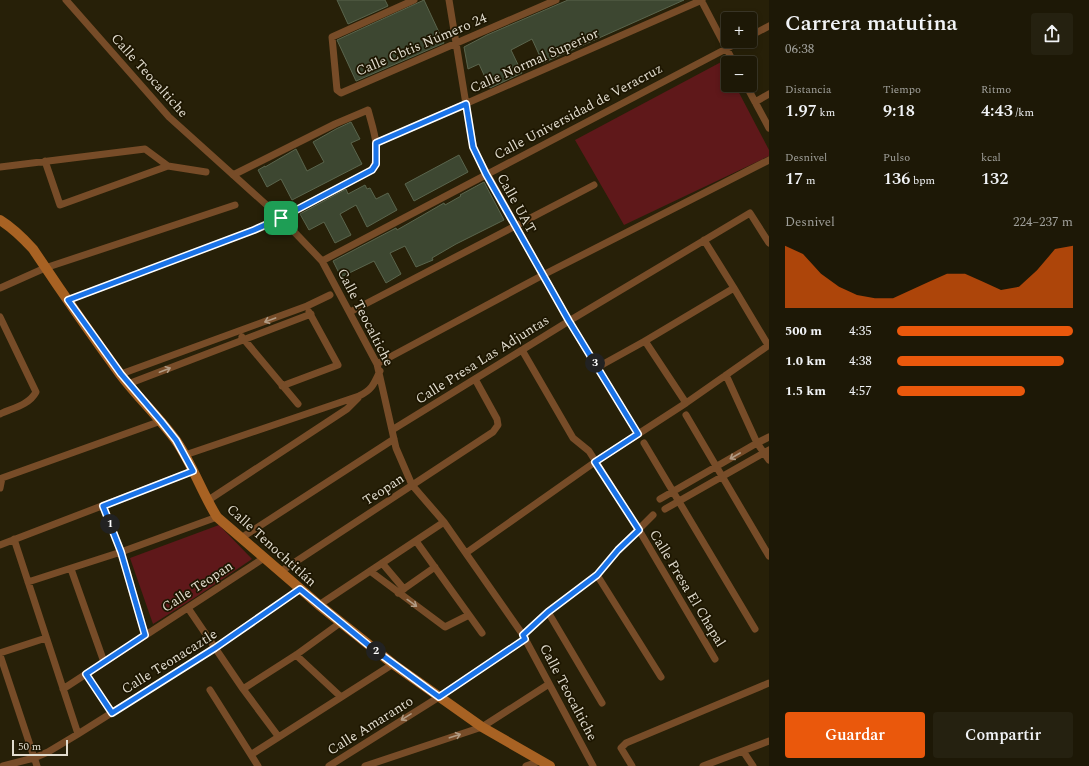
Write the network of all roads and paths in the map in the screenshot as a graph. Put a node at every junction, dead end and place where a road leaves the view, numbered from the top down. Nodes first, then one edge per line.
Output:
1 (66, 0) edge
2 (414, 0) edge
3 (449, 0) edge
4 (556, 0) edge
5 (702, 0) edge
6 (769, 26) edge
7 (757, 32) edge
8 (456, 44) junction
9 (726, 49) junction
10 (730, 56) edge
11 (750, 92) edge
12 (769, 94) edge
13 (755, 102) junction
14 (466, 104) junction
15 (769, 128) edge
16 (376, 143) junction
17 (769, 160) edge
18 (46, 161) junction
19 (168, 166) junction
20 (0, 167) edge
21 (206, 172) dead end
22 (486, 174) junction
23 (233, 175) junction
24 (594, 185) dead end
25 (235, 205) dead end
26 (281, 218) junction
27 (0, 220) edge
28 (515, 225) junction
29 (704, 240) junction
30 (769, 243) edge
31 (322, 261) junction
32 (45, 268) junction
33 (543, 275) junction
34 (0, 288) edge
35 (734, 288) junction
36 (330, 295) dead end
37 (68, 300) junction
38 (307, 306) junction
39 (350, 312) junction
40 (311, 314) junction
41 (0, 317) edge
42 (569, 321) junction
43 (238, 332) junction
44 (245, 340) junction
45 (646, 341) junction
46 (768, 345) edge
47 (522, 350) junction
48 (378, 364) junction
49 (147, 365) junction
50 (598, 368) junction
51 (380, 371) junction
52 (121, 374) junction
53 (151, 375) junction
54 (726, 376) junction
55 (475, 379) junction
56 (128, 384) junction
57 (282, 386) junction
58 (360, 396) junction
59 (686, 402) junction
60 (298, 404) dead end
61 (0, 414) edge
62 (686, 415) dead end
63 (161, 421) junction
64 (392, 430) junction
65 (638, 434) junction
66 (769, 437) edge
67 (394, 439) junction
68 (644, 443) dead end
69 (757, 443) junction
70 (766, 451) edge
71 (185, 455) junction
72 (769, 460) edge
73 (595, 462) junction
74 (716, 466) junction
75 (193, 471) junction
76 (722, 476) junction
77 (412, 485) junction
78 (0, 488) edge
79 (673, 492) junction
80 (660, 499) dead end
81 (207, 501) junction
82 (679, 501) junction
83 (103, 506) junction
84 (665, 509) dead end
85 (653, 515) dead end
86 (218, 517) junction
87 (444, 522) junction
88 (639, 530) junction
89 (240, 538) junction
90 (14, 539) junction
91 (416, 541) junction
92 (0, 544) edge
93 (121, 552) junction
94 (466, 553) junction
95 (769, 556) edge
96 (264, 558) junction
97 (382, 563) junction
98 (435, 567) junction
99 (71, 569) junction
100 (370, 571) junction
101 (280, 572) junction
102 (597, 575) junction
103 (28, 582) junction
104 (300, 589) junction
105 (401, 591) junction
106 (319, 605) junction
107 (188, 608) junction
108 (548, 612) junction
109 (469, 615) junction
110 (340, 623) junction
111 (755, 629) dead end
112 (482, 633) dead end
113 (145, 635) junction
114 (524, 637) junction
115 (46, 638) junction
116 (215, 648) junction
117 (0, 654) edge
118 (296, 655) junction
119 (715, 659) dead end
120 (104, 662) junction
121 (394, 664) junction
122 (86, 674) junction
123 (661, 677) dead end
124 (769, 683) edge
125 (549, 684) junction
126 (63, 689) junction
127 (243, 689) junction
128 (210, 690) dead end
129 (341, 697) junction
130 (439, 697) junction
131 (602, 703) dead end
132 (112, 713) junction
133 (482, 727) junction
134 (78, 734) junction
135 (278, 736) junction
136 (769, 741) edge
137 (743, 751) junction
138 (252, 754) junction
139 (34, 758) junction
140 (540, 761) junction
141 (3, 766) edge
142 (37, 766) edge
143 (258, 766) edge
144 (329, 766) edge
145 (365, 766) edge
146 (526, 766) edge
147 (550, 766) edge
148 (593, 766) edge
149 (632, 766) edge
150 (703, 766) edge
151 (753, 766) edge

1 - 23 street, Calle Teocaltiche
2 - 8 street, Calle Cbtis Número 24
3 - 8 street, Calle UAT
4 - 8 street, Calle Cbtis Número 24
5 - 9 street
5 - 14 street, Calle Normal Superior
6 - 7 street
8 - 14 street, Calle UAT
9 - 10 street
9 - 22 street, Calle Universidad de Veracruz
11 - 13 street
12 - 13 street
13 - 15 street
14 - 16 street, Calle Normal Superior
14 - 22 street, Calle UAT
16 - 23 street
16 - 26 street
17 - 33 street
18 - 19 street
18 - 19 street
18 - 20 street
19 - 21 street
22 - 28 street, Calle UAT
22 - 31 street, Calle Universidad de Veracruz
23 - 26 street, Calle Teocaltiche
24 - 28 street
25 - 32 street
26 - 31 street, Calle Teocaltiche
26 - 37 street
27 - 32 street, Calle Tenochtitlán
28 - 33 street, Calle UAT
28 - 39 street
29 - 30 street, Calle Presa Las Adjuntas
29 - 35 street
29 - 42 street, Calle Presa Las Adjuntas
31 - 39 street, Calle Teocaltiche
32 - 34 street
32 - 37 street, Calle Tenochtitlán
33 - 42 street, Calle UAT
33 - 48 street
35 - 45 street
35 - 46 street
36 - 38 street
37 - 52 street, Calle Tenochtitlán
38 - 40 street
38 -> 43 street
39 - 48 street, Calle Teocaltiche
40 - 44 street
40 - 57 street
41 - 61 street
42 - 47 street, Calle Presa Las Adjuntas
42 - 50 street, Calle UAT
43 - 44 street
43 - 49 street
53 -> 44 street
44 - 57 street
45 - 50 street
45 - 59 street
46 - 54 street
47 - 55 street, Calle Presa Las Adjuntas
47 - 73 street, Calle Presa El Chapal
48 - 51 street, Calle Teocaltiche
49 - 52 street
49 - 53 street
50 - 65 street, Calle UAT
51 - 58 street
51 - 64 street, Calle Teocaltiche
52 - 56 street, Calle Tenochtitlán
53 - 56 street
54 - 59 street
54 - 69 street
55 - 64 street, Calle Presa Las Adjuntas
55 - 77 street, Teopan
56 - 63 street, Calle Tenochtitlán
57 - 60 street
58 - 71 street
58 - 81 street
59 - 65 street
62 - 74 street
63 - 71 street, Calle Tenochtitlán
63 - 78 street
64 - 67 street, Calle Teocaltiche
65 - 73 street
66 - 69 street
67 - 77 street, Calle Teocaltiche
67 - 89 street
68 - 79 street
69 - 70 street
69 -> 74 street
70 - 72 street
70 - 76 street
71 - 75 street, Calle Tenochtitlán
73 - 88 street, Calle Presa El Chapal
73 - 94 street
74 - 76 street
74 - 79 street
75 - 81 street, Calle Tenochtitlán
75 - 83 street
76 - 82 street
76 - 95 street
77 - 87 street, Calle Teocaltiche
77 - 101 street, Teopan
79 - 80 street
79 - 82 street
81 - 86 street, Calle Tenochtitlán
82 - 84 street
82 - 111 street
83 - 90 street
83 - 93 street
85 - 88 street, Calle Amaranto
86 - 89 street, Calle Tenochtitlán
86 - 93 street
87 - 91 street
87 - 94 street, Calle Teocaltiche
88 - 102 street, Calle Amaranto
88 - 119 street, Calle Presa El Chapal
89 - 96 street, Calle Tenochtitlán
90 - 92 street
90 - 103 street
91 - 97 street
91 - 98 street
93 - 99 street
93 - 113 street
94 - 114 street, Calle Teocaltiche
96 - 101 street, Calle Tenochtitlán
96 - 107 street, Calle Teopan
97 - 100 street
97 - 105 street
98 - 105 street
98 - 109 street
99 - 103 street
99 - 120 street
100 - 105 street
100 - 106 street
101 - 104 street, Calle Tenochtitlán
102 - 108 street, Calle Amaranto
102 - 123 street
103 - 115 street
104 - 106 street, Calle Tenochtitlán
104 - 116 street, Calle Teonacaztle
105 -> 109 street
106 - 110 street, Calle Tenochtitlán
107 - 113 street, Calle Teopan
107 - 116 street
108 - 114 street, Calle Amaranto
108 - 131 street
109 - 112 street
110 - 118 street
110 - 121 street, Calle Tenochtitlán
113 - 120 street, Calle Teopan
114 - 125 street, Calle Teocaltiche
114 - 130 street, Calle Amaranto
115 - 117 street
115 - 126 street
116 - 127 street
116 - 132 street, Calle Teonacaztle
117 - 139 street
118 - 127 street
118 - 129 street
120 - 122 street, Calle Teopan
121 - 129 street
121 - 130 street, Calle Tenochtitlán
122 - 126 street, Calle Teopan
122 - 132 street
124 - 149 street
125 - 133 street
125 - 148 street, Calle Teocaltiche
126 - 134 street
127 - 135 street
128 - 138 street
129 - 135 street
130 - 133 street, Calle Tenochtitlán
130 -> 144 street, Calle Amaranto
132 - 134 street, Calle Teonacaztle
133 - 140 street, Calle Tenochtitlán
145 -> 133 street
134 - 139 street, Calle Teonacaztle
135 - 138 street
136 - 137 street
137 - 150 street
137 - 151 street
138 - 143 street
139 - 141 street, Calle Teonacaztle
139 - 142 street
140 - 146 street
140 - 147 street, Calle Tenochtitlán

